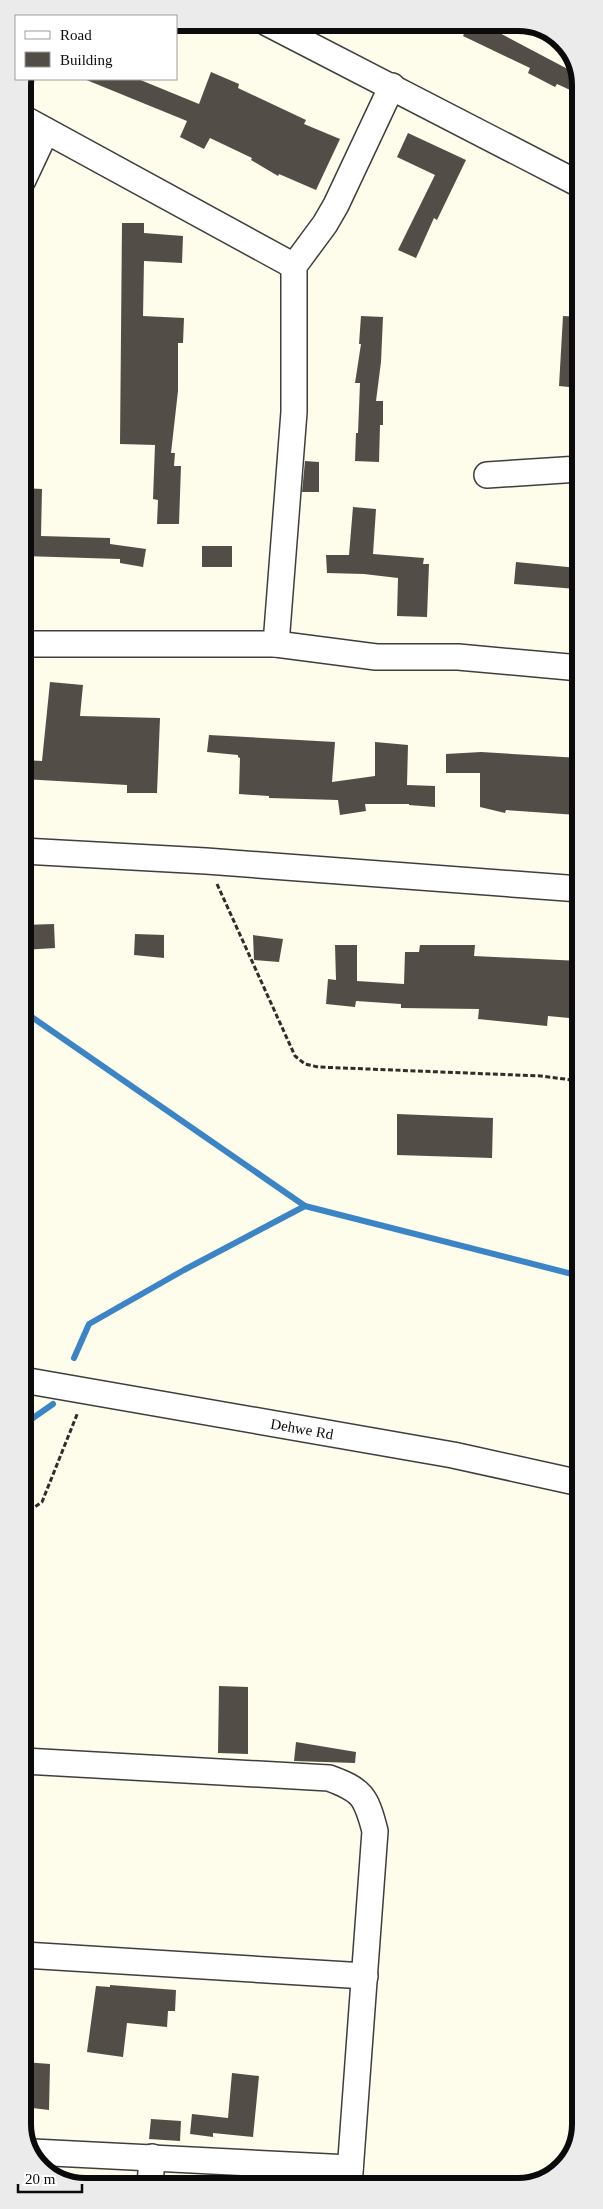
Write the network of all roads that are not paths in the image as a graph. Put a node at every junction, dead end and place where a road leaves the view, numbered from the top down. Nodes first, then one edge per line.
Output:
1 (283, 31) edge
2 (392, 86) junction
3 (31, 122) edge
4 (46, 130) junction
5 (31, 163) edge
6 (572, 180) edge
7 (294, 266) junction
8 (572, 470) edge
9 (487, 475) dead end
10 (31, 644) edge
11 (276, 644) junction
12 (572, 668) edge
13 (31, 852) edge
14 (572, 888) edge
15 (31, 1381) edge
16 (572, 1481) edge
17 (31, 1761) edge
18 (31, 1954) edge
19 (365, 1976) junction
20 (39, 2152) edge
21 (152, 2157) junction
22 (349, 2177) edge
23 (151, 2178) edge

1 - 2 street
2 - 6 street
2 - 7 street
3 - 4 street
4 - 5 street
4 - 7 street
7 - 11 street
8 - 9 street
10 - 11 street
11 - 12 street
13 - 14 street
15 - 16 street, Dehwe Rd
17 - 19 street
18 - 19 street
19 - 22 street
20 - 21 street
21 - 22 street
21 - 23 street

